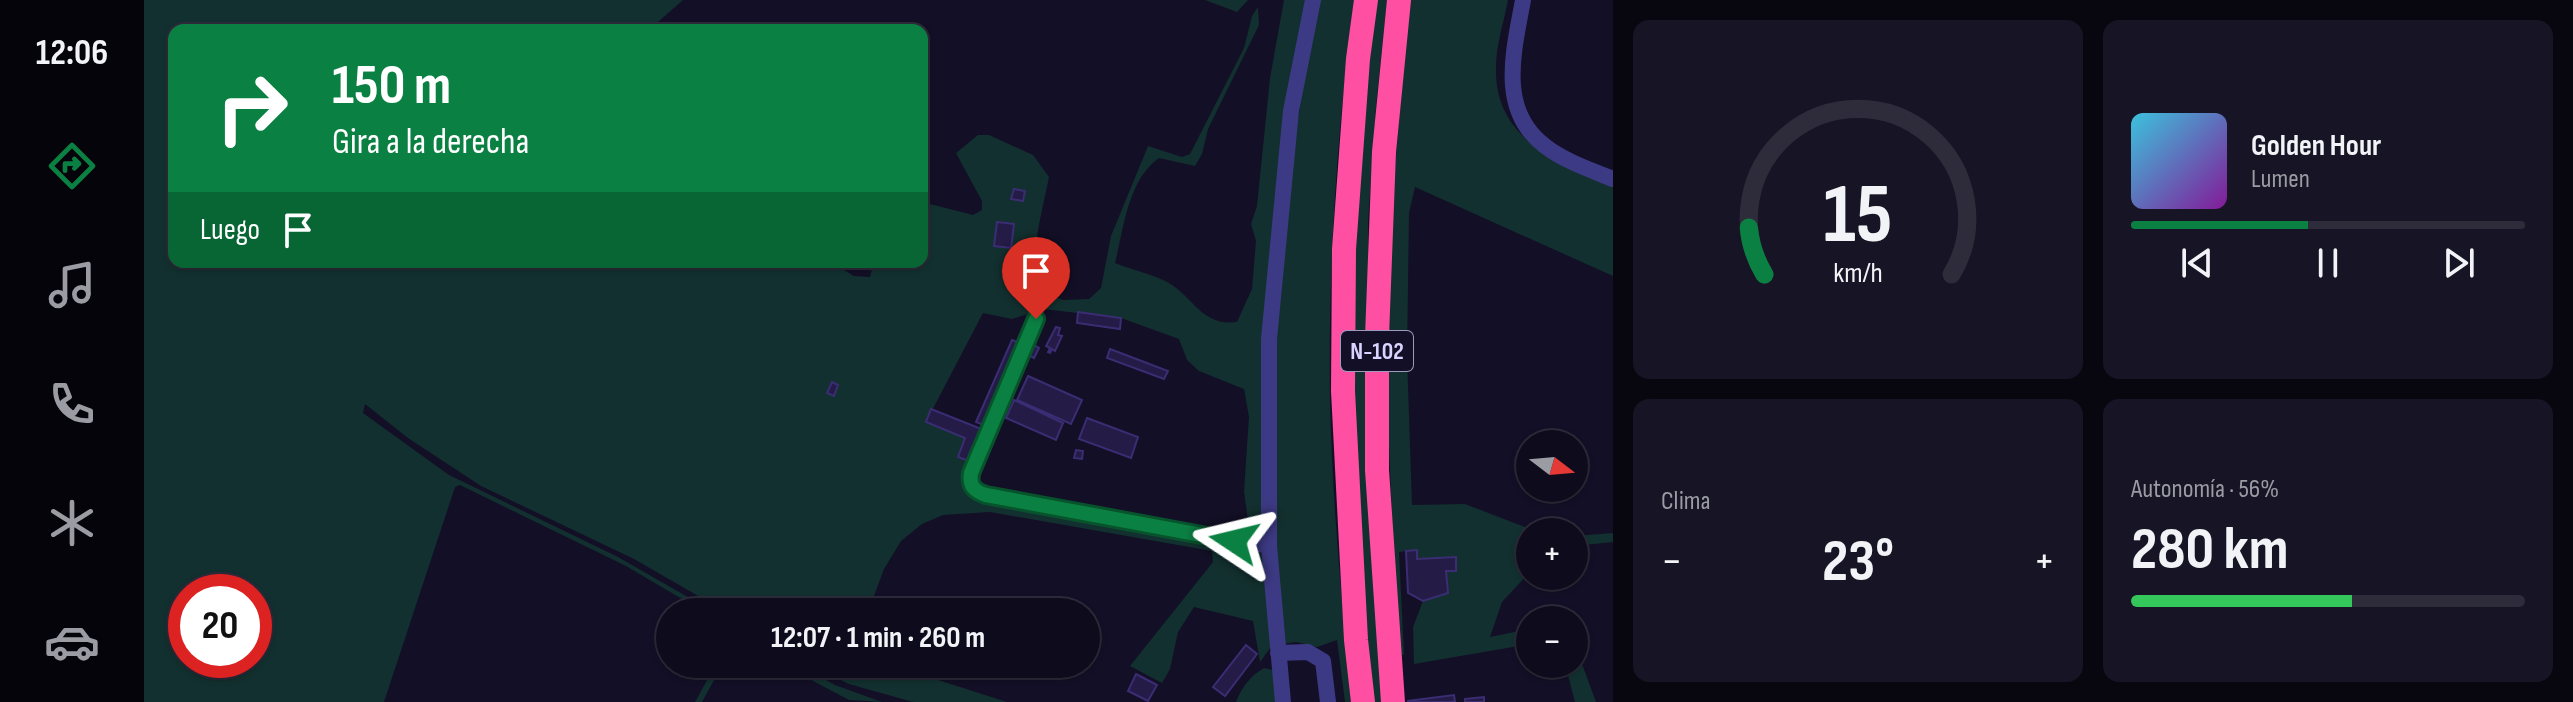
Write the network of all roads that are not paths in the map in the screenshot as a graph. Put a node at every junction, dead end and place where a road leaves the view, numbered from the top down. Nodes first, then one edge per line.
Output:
1 (1313, 0) edge
2 (1366, 0) edge
3 (1399, 0) edge
4 (1523, 0) edge
5 (1613, 179) edge
6 (1036, 319) dead end
7 (1269, 546) junction
8 (1278, 653) junction
9 (1283, 702) edge
10 (1328, 702) edge
11 (1363, 702) edge
12 (1393, 702) edge

1 - 7 street
2 - 11 highway, N-102
3 - 12 highway, N-102
4 - 5 street
6 - 7 street
7 - 8 street
8 - 9 street
8 - 10 street

